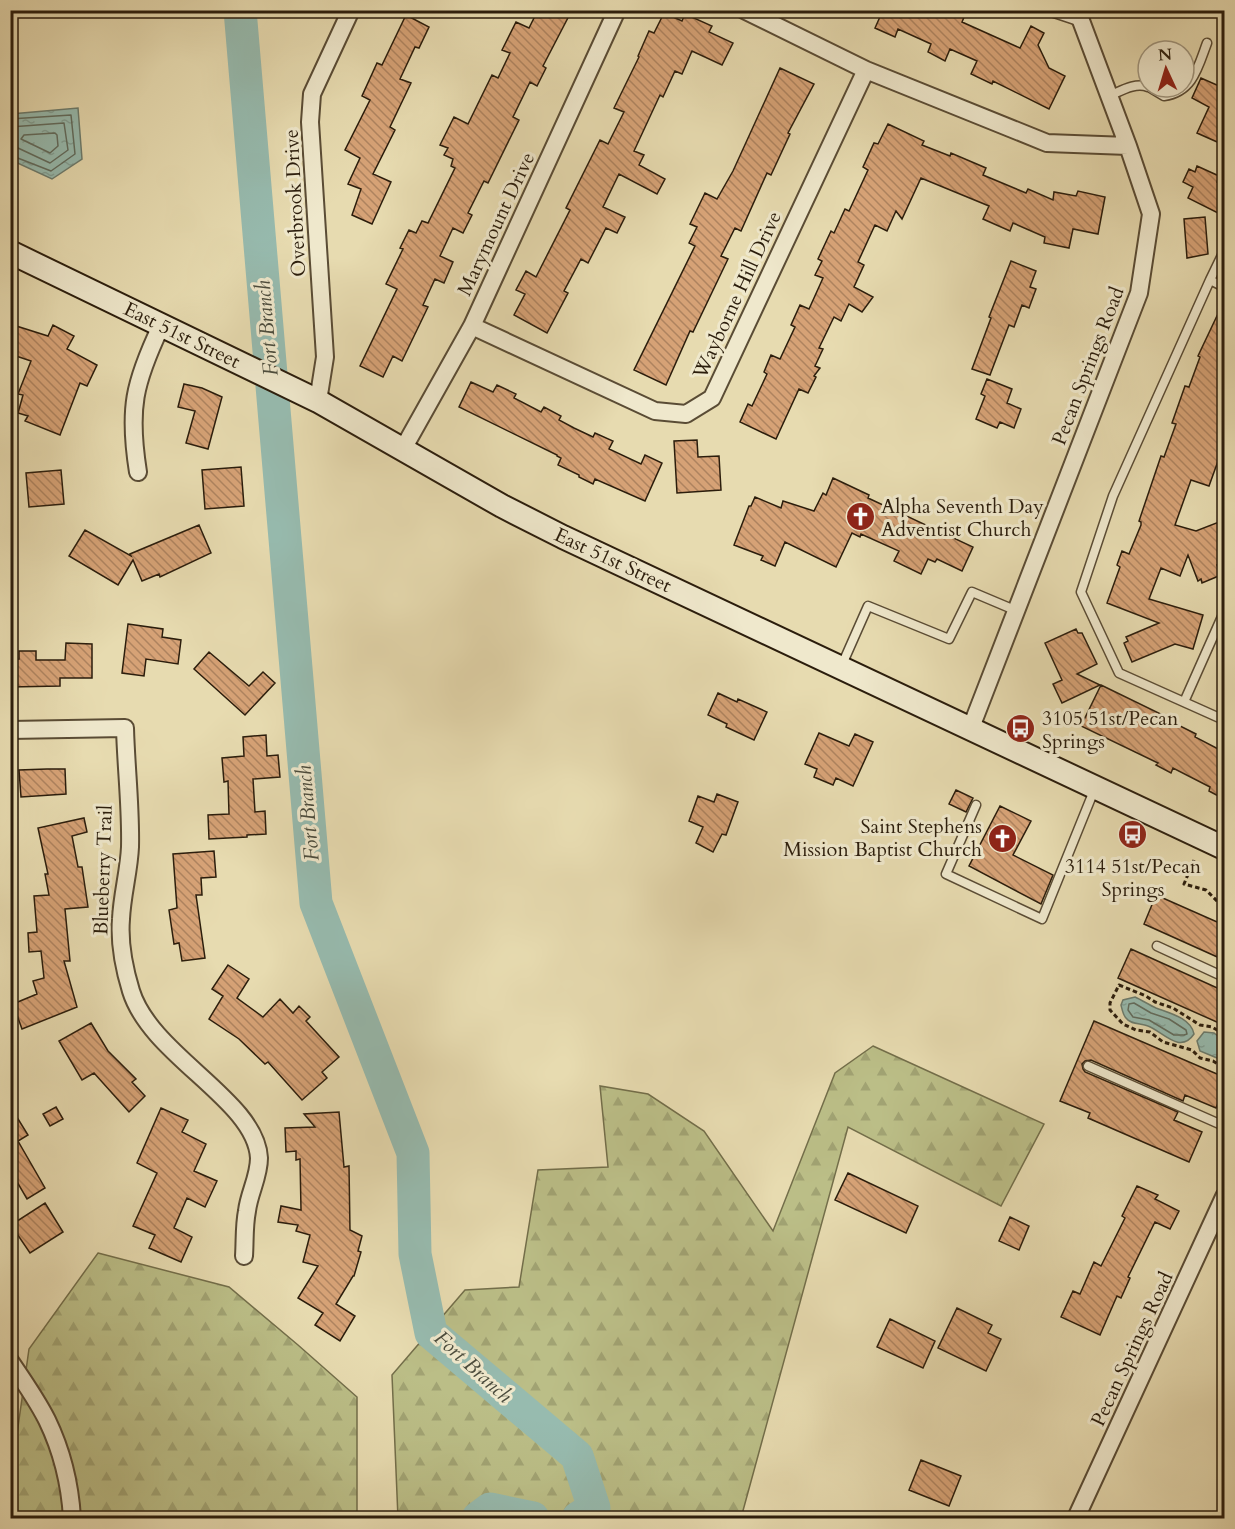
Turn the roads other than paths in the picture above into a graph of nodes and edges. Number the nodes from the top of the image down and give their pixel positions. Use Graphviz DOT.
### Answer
graph roads {
  1 [pos="351,10"];
  2 [pos="617,10"];
  3 [pos="744,10"];
  4 [pos="1045,10"];
  5 [pos="1079,16"];
  6 [pos="1207,43"];
  7 [pos="866,70"];
  8 [pos="1196,70"];
  9 [pos="1136,86"];
  10 [pos="1109,96"];
  11 [pos="1128,146"];
  12 [pos="1224,251"];
  13 [pos="10,252"];
  14 [pos="1210,280"];
  15 [pos="1224,287"];
  16 [pos="161,326"];
  17 [pos="472,326"];
  18 [pos="318,401"];
  19 [pos="403,448"];
  20 [pos="138,472"];
  21 [pos="1017,611"];
  22 [pos="1224,612"];
  23 [pos="841,667"];
  24 [pos="1184,702"];
  25 [pos="1224,720"];
  26 [pos="10,730"];
  27 [pos="970,730"];
  28 [pos="1095,788"];
  29 [pos="976,805"];
  30 [pos="1224,848"];
  31 [pos="1157,946"];
  32 [pos="1224,977"];
  33 [pos="1088,1066"];
  34 [pos="1224,1126"];
  35 [pos="1224,1199"];
  36 [pos="244,1256"];
  37 [pos="10,1361"];
  38 [pos="72,1518"];
  39 [pos="1076,1518"];
  1 -- 18 [label="street, Overbrook Drive"];
  2 -- 17 [label="street, Marymount Drive"];
  3 -- 7 [label="street"];
  4 -- 5 [label="lane"];
  5 -- 10 [label="street, Pecan Springs Road"];
  6 -- 8 [label="lane"];
  7 -- 11 [label="street"];
  7 -- 17 [label="street, Wayborne Hill Drive"];
  9 -- 10 [label="lane"];
  10 -- 11 [label="street, Pecan Springs Road"];
  11 -- 21 [label="street, Pecan Springs Road"];
  12 -- 14 [label="lane"];
  13 -- 16 [label="main road, East 51st Street"];
  14 -- 15 [label="lane"];
  14 -- 24 [label="lane"];
  16 -- 18 [label="main road, East 51st Street"];
  16 -- 20 [label="street"];
  17 -- 19 [label="street, Marymount Drive"];
  18 -- 19 [label="main road, East 51st Street"];
  19 -- 23 [label="main road, East 51st Street"];
  21 -- 23 [label="lane"];
  21 -- 27 [label="street, Pecan Springs Road"];
  22 -- 24 [label="lane"];
  23 -- 27 [label="main road, East 51st Street"];
  24 -- 25 [label="lane"];
  26 -- 36 [label="street, Blueberry Trail"];
  27 -- 28 [label="main road, East 51st Street"];
  28 -- 29 [label="lane"];
  28 -- 30 [label="main road, East 51st Street"];
  31 -- 32 [label="lane"];
  33 -- 34 [label="lane"];
  35 -- 39 [label="street, Pecan Springs Road"];
  37 -- 38 [label="street"];
}
